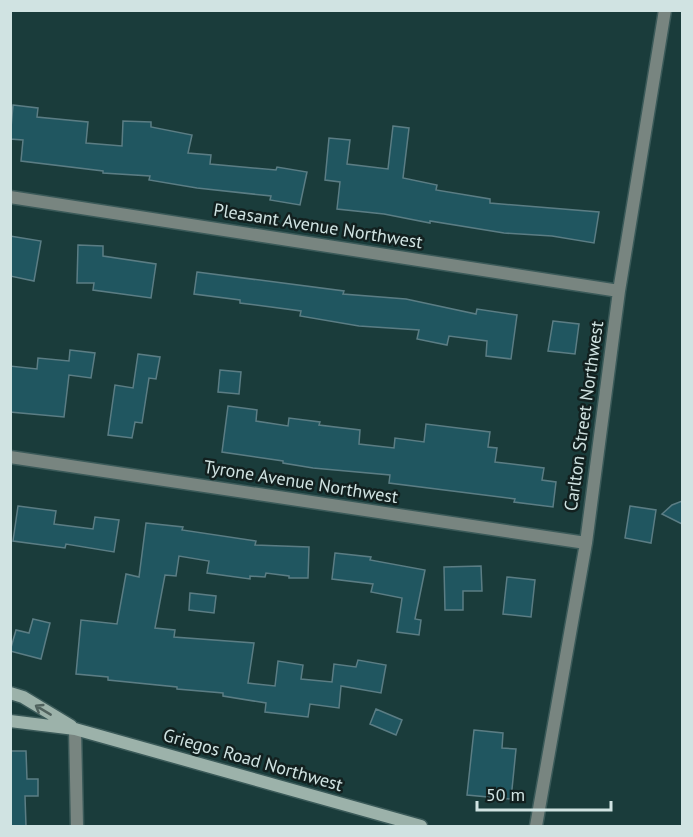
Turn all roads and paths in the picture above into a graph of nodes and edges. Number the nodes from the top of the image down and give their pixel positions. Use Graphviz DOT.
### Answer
graph roads {
  1 [pos="665,10"];
  2 [pos="10,197"];
  3 [pos="619,291"];
  4 [pos="10,457"];
  5 [pos="586,543"];
  6 [pos="10,693"];
  7 [pos="10,721"];
  8 [pos="75,729"];
  9 [pos="77,826"];
  10 [pos="421,826"];
  11 [pos="536,826"];
  1 -- 3 [label="street, Carlton Street Northwest"];
  2 -- 3 [label="street, Pleasant Avenue Northwest"];
  3 -- 5 [label="street, Carlton Street Northwest"];
  4 -- 5 [label="street, Tyrone Avenue Northwest"];
  5 -- 11 [label="street, Carlton Street Northwest"];
  8 -- 6 [label="main road, Griegos Road Northwest, one-way"];
  7 -- 8 [label="main road, Griegos Road Northwest"];
  8 -- 9 [label="street"];
  8 -- 10 [label="main road, Griegos Road Northwest"];
}
